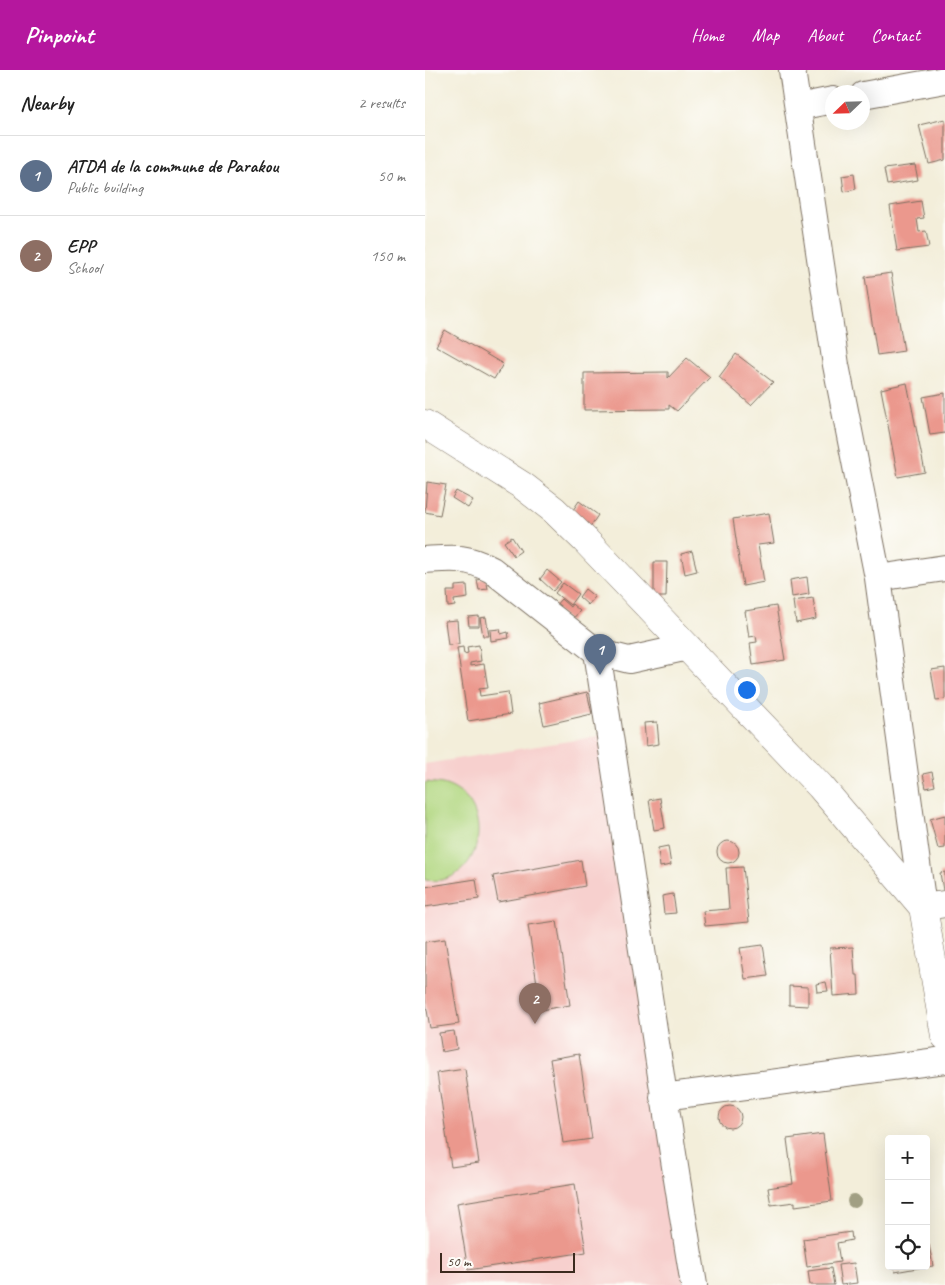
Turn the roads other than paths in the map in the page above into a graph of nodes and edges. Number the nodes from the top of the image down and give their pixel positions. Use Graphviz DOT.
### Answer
graph roads {
  1 [pos="792,70"];
  2 [pos="945,80"];
  3 [pos="870,94"];
  4 [pos="825,101"];
  5 [pos="798,106"];
  6 [pos="425,424"];
  7 [pos="425,560"];
  8 [pos="945,568"];
  9 [pos="878,578"];
  10 [pos="689,647"];
  11 [pos="597,652"];
  12 [pos="934,906"];
  13 [pos="945,1036"];
  14 [pos="945,1060"];
  15 [pos="663,1097"];
  16 [pos="693,1285"];
  1 -- 5 [label="street"];
  2 -- 3 [label="street"];
  4 -- 5 [label="street"];
  5 -- 9 [label="street"];
  6 -- 10 [label="main road"];
  7 -- 11 [label="street"];
  8 -- 9 [label="street"];
  9 -- 12 [label="street"];
  10 -- 11 [label="street"];
  10 -- 12 [label="main road"];
  11 -- 15 [label="street"];
  12 -- 13 [label="main road"];
  14 -- 15 [label="street"];
  15 -- 16 [label="street"];
}
